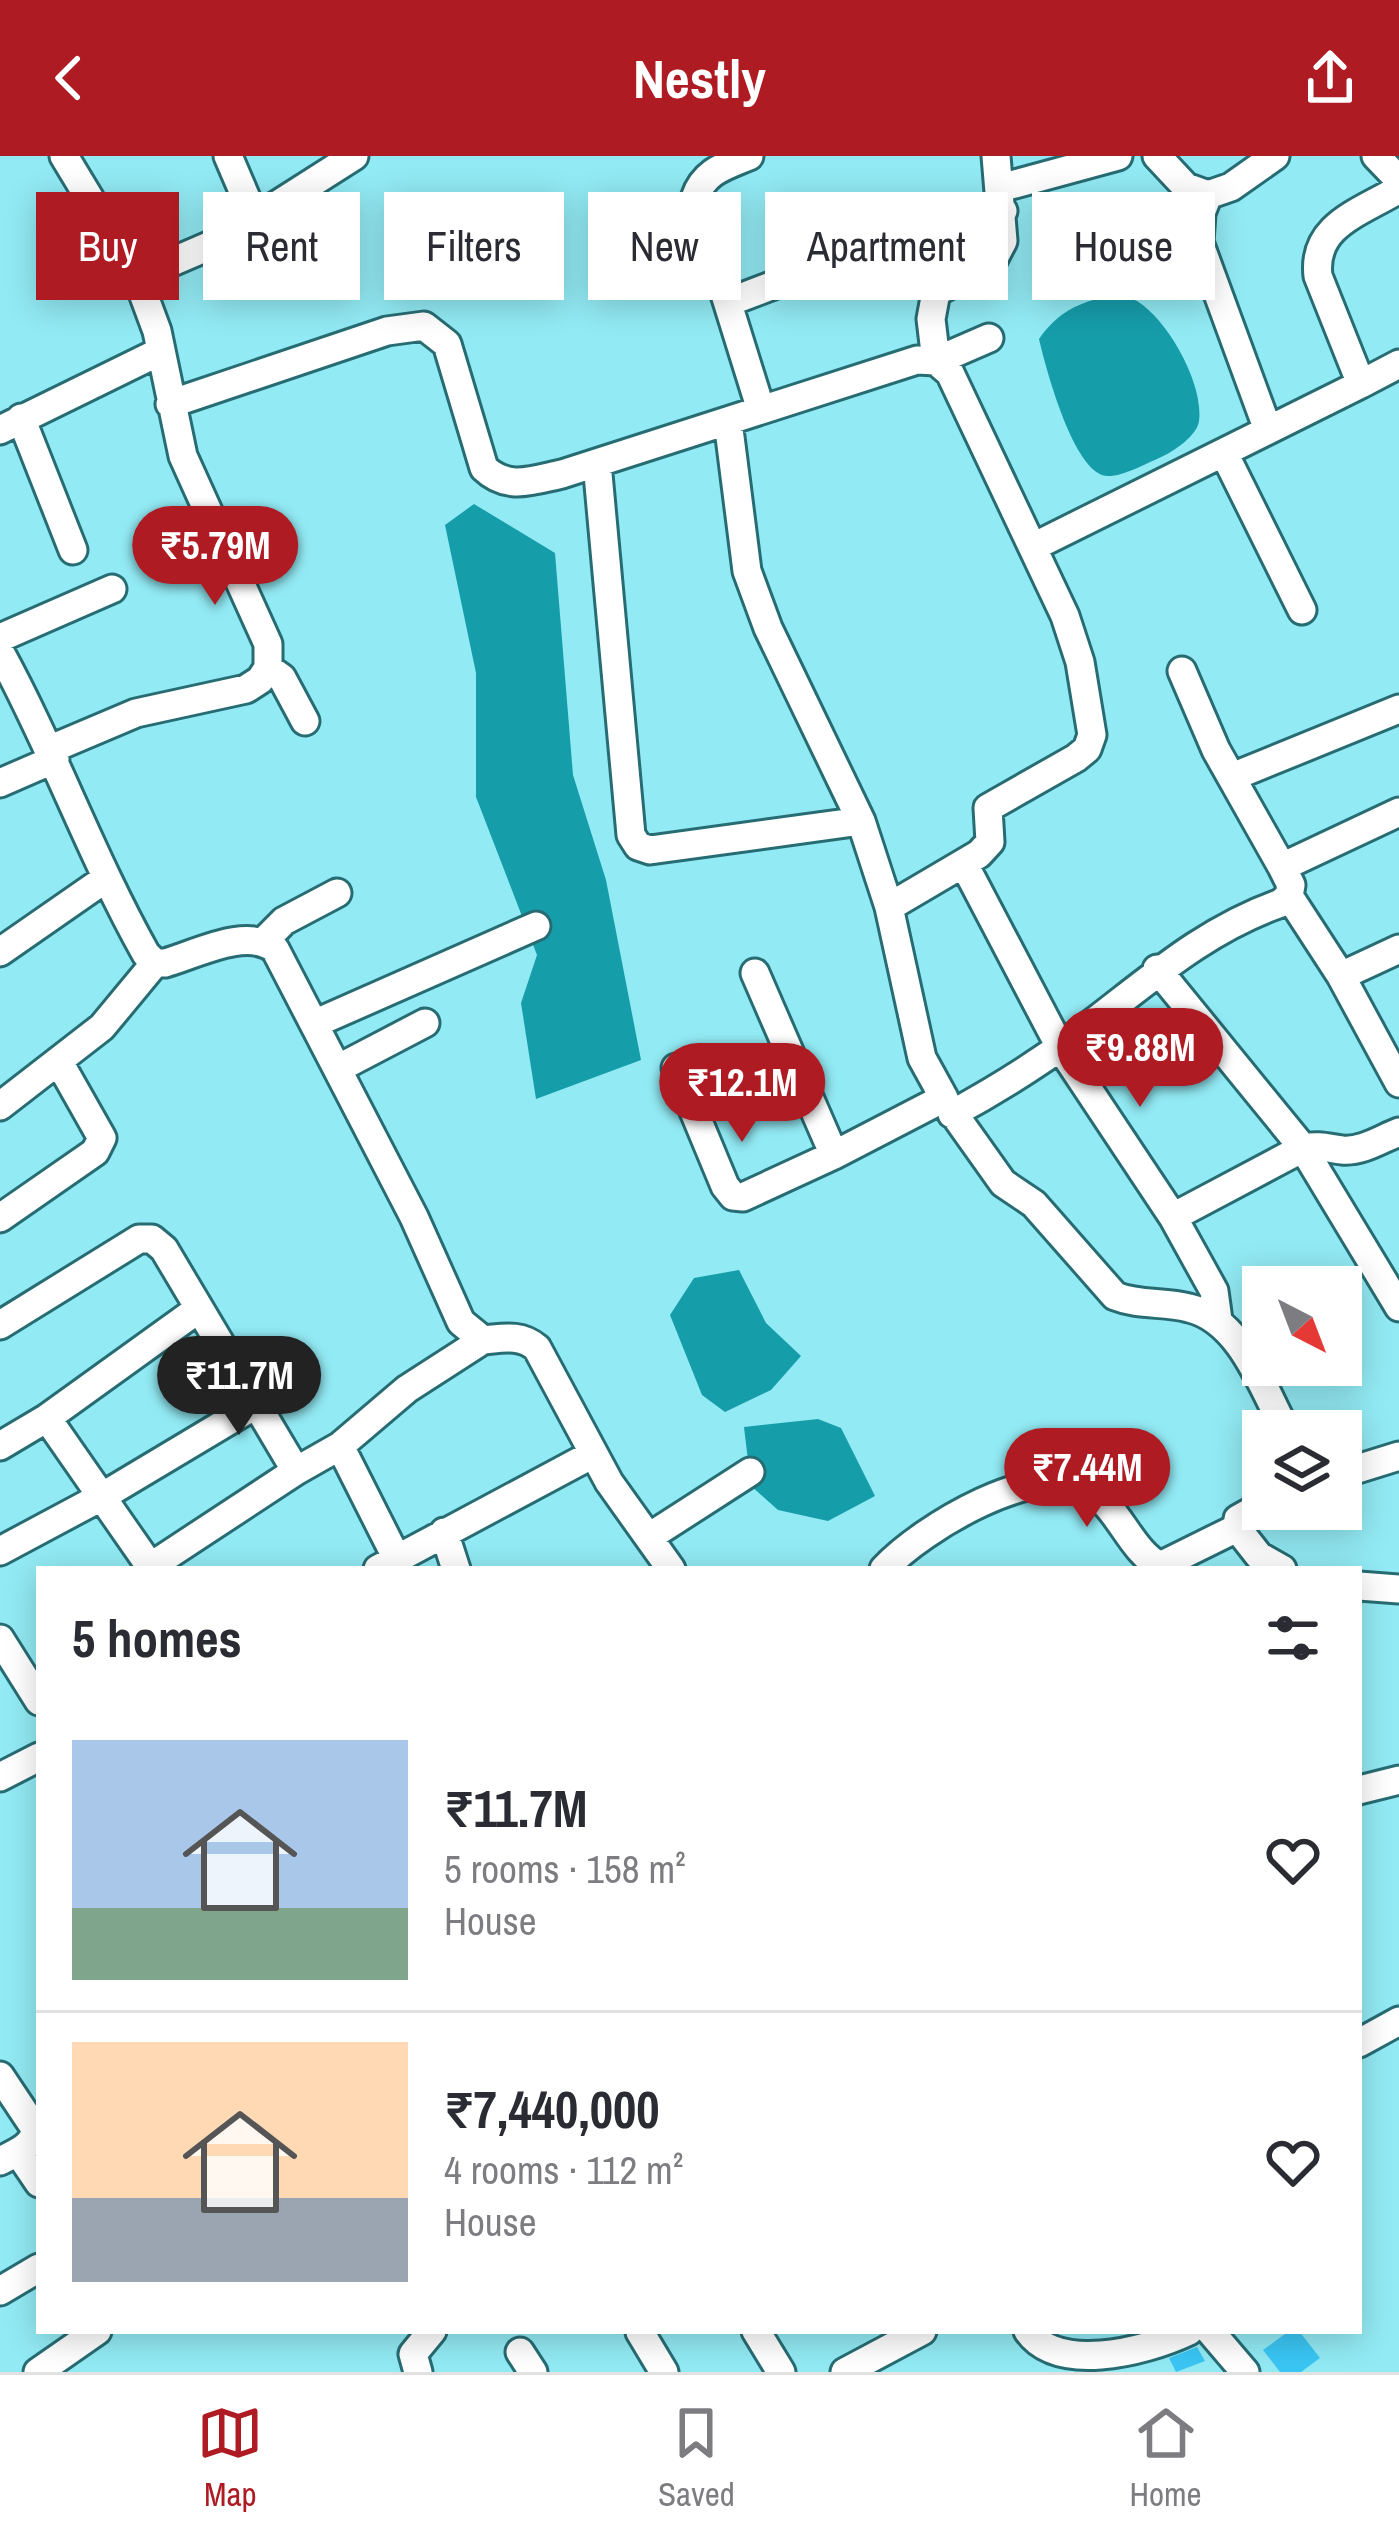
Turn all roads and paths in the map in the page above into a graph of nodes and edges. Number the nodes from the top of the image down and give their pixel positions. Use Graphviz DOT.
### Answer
graph roads {
  1 [pos="64,156"];
  2 [pos="228,156"];
  3 [pos="354,156"];
  4 [pos="749,156"];
  5 [pos="996,156"];
  6 [pos="1118,156"];
  7 [pos="1157,156"];
  8 [pos="1275,156"];
  9 [pos="1376,156"];
  10 [pos="1399,180"];
  11 [pos="1399,189"];
  12 [pos="86,192"];
  13 [pos="244,192"];
  14 [pos="297,192"];
  15 [pos="1000,192"];
  16 [pos="1200,192"];
  17 [pos="1215,193"];
  18 [pos="1008,197"];
  19 [pos="1215,286"];
  20 [pos="765,288"];
  21 [pos="147,300"];
  22 [pos="935,300"];
  23 [pos="729,302"];
  24 [pos="988,338"];
  25 [pos="160,351"];
  26 [pos="936,361"];
  27 [pos="1399,364"];
  28 [pos="1361,384"];
  29 [pos="170,404"];
  30 [pos="761,410"];
  31 [pos="728,421"];
  32 [pos="11,424"];
  33 [pos="1268,430"];
  34 [pos="1224,453"];
  35 [pos="597,463"];
  36 [pos="1033,547"];
  37 [pos="73,550"];
  38 [pos="112,589"];
  39 [pos="1302,610"];
  40 [pos="0,638"];
  41 [pos="0,652"];
  42 [pos="268,668"];
  43 [pos="1182,671"];
  44 [pos="1399,709"];
  45 [pos="305,721"];
  46 [pos="53,754"];
  47 [pos="1232,777"];
  48 [pos="0,783"];
  49 [pos="1399,812"];
  50 [pos="860,821"];
  51 [pos="964,863"];
  52 [pos="1282,867"];
  53 [pos="105,879"];
  54 [pos="337,892"];
  55 [pos="1289,896"];
  56 [pos="889,908"];
  57 [pos="536,926"];
  58 [pos="264,941"];
  59 [pos="1399,949"];
  60 [pos="0,952"];
  61 [pos="155,963"];
  62 [pos="1157,969"];
  63 [pos="755,973"];
  64 [pos="1341,976"];
  65 [pos="316,1023"];
  66 [pos="425,1023"];
  67 [pos="1060,1047"];
  68 [pos="59,1062"];
  69 [pos="339,1068"];
  70 [pos="676,1068"];
  71 [pos="1399,1083"];
  72 [pos="5,1092"];
  73 [pos="948,1106"];
  74 [pos="1399,1132"];
  75 [pos="1303,1148"];
  76 [pos="834,1155"];
  77 [pos="1173,1217"];
  78 [pos="0,1218"];
  79 [pos="1399,1307"];
  80 [pos="197,1310"];
  81 [pos="5,1311"];
  82 [pos="1218,1320"];
  83 [pos="483,1340"];
  84 [pos="255,1405"];
  85 [pos="1274,1410"];
  86 [pos="47,1418"];
  87 [pos="0,1446"];
  88 [pos="340,1446"];
  89 [pos="593,1454"];
  90 [pos="1399,1456"];
  91 [pos="1362,1467"];
  92 [pos="296,1471"];
  93 [pos="750,1472"];
  94 [pos="103,1496"];
  95 [pos="1242,1517"];
  96 [pos="1237,1528"];
  97 [pos="444,1532"];
  98 [pos="649,1537"];
  99 [pos="0,1551"];
  100 [pos="388,1564"];
  101 [pos="150,1566"];
  102 [pos="154,1566"];
  103 [pos="455,1566"];
  104 [pos="669,1566"];
  105 [pos="888,1566"];
  106 [pos="1160,1566"];
  107 [pos="1160,1566"];
  108 [pos="1277,1566"];
  109 [pos="1362,1586"];
  110 [pos="1399,1588"];
  111 [pos="0,1639"];
  112 [pos="36,1696"];
  113 [pos="36,1759"];
  114 [pos="0,1777"];
  115 [pos="1399,1780"];
  116 [pos="1362,1789"];
  117 [pos="1399,2021"];
  118 [pos="1362,2041"];
  119 [pos="0,2076"];
  120 [pos="9,2157"];
  121 [pos="36,2180"];
  122 [pos="36,2269"];
  123 [pos="0,2291"];
  124 [pos="94,2334"];
  125 [pos="430,2334"];
  126 [pos="641,2334"];
  127 [pos="758,2334"];
  128 [pos="917,2334"];
  129 [pos="1029,2334"];
  130 [pos="1183,2334"];
  131 [pos="1213,2334"];
  132 [pos="416,2363"];
  133 [pos="862,2368"];
  134 [pos="38,2372"];
  135 [pos="390,2372"];
  136 [pos="664,2372"];
  137 [pos="782,2372"];
  138 [pos="1245,2372"];
  1 -- 12 [label="street"];
  2 -- 13 [label="street"];
  3 -- 14 [label="street"];
  4 -- 23 [label="street"];
  5 -- 15 [label="street"];
  6 -- 18 [label="street"];
  7 -- 16 [label="street"];
  8 -- 17 [label="street"];
  9 -- 10 [label="street"];
  11 -- 28 [label="street"];
  19 -- 33 [label="street"];
  20 -- 23 [label="street"];
  21 -- 25 [label="street"];
  22 -- 26 [label="street"];
  23 -- 30 [label="street"];
  24 -- 26 [label="street"];
  25 -- 29 [label="street"];
  25 -- 32 [label="street"];
  26 -- 30 [label="street"];
  26 -- 36 [label="street"];
  27 -- 28 [label="street"];
  28 -- 33 [label="street"];
  29 -- 35 [label="street"];
  29 -- 42 [label="street"];
  30 -- 31 [label="street"];
  31 -- 35 [label="street"];
  31 -- 50 [label="street"];
  32 -- 37 [label="street"];
  33 -- 34 [label="street"];
  34 -- 36 [label="street"];
  34 -- 39 [label="street"];
  35 -- 50 [label="street"];
  36 -- 51 [label="street"];
  38 -- 40 [label="street"];
  41 -- 46 [label="street"];
  42 -- 45 [label="street"];
  42 -- 46 [label="street"];
  43 -- 47 [label="street"];
  44 -- 47 [label="street"];
  46 -- 48 [label="street"];
  46 -- 53 [label="street"];
  47 -- 52 [label="street"];
  49 -- 52 [label="street"];
  50 -- 56 [label="street"];
  51 -- 56 [label="street"];
  51 -- 67 [label="street"];
  52 -- 55 [label="street"];
  53 -- 60 [label="street"];
  53 -- 61 [label="street"];
  54 -- 58 [label="street"];
  55 -- 62 [label="street"];
  55 -- 64 [label="street"];
  56 -- 73 [label="street"];
  57 -- 65 [label="street"];
  58 -- 61 [label="street"];
  58 -- 65 [label="street"];
  59 -- 64 [label="street"];
  61 -- 68 [label="street"];
  62 -- 67 [label="street"];
  62 -- 75 [label="street"];
  63 -- 76 [label="street"];
  64 -- 71 [label="street"];
  65 -- 69 [label="street"];
  66 -- 69 [label="street"];
  67 -- 73 [label="street"];
  67 -- 77 [label="street"];
  68 -- 72 [label="street"];
  68 -- 78 [label="street"];
  69 -- 83 [label="street"];
  70 -- 76 [label="street"];
  73 -- 76 [label="street"];
  73 -- 82 [label="street"];
  74 -- 75 [label="street"];
  75 -- 77 [label="street"];
  75 -- 79 [label="street"];
  77 -- 82 [label="street"];
  80 -- 81 [label="street"];
  80 -- 84 [label="street"];
  80 -- 86 [label="street"];
  82 -- 85 [label="street"];
  83 -- 88 [label="street"];
  83 -- 89 [label="street"];
  84 -- 92 [label="street"];
  84 -- 94 [label="street"];
  86 -- 87 [label="street"];
  86 -- 94 [label="street"];
  88 -- 92 [label="street"];
  88 -- 100 [label="street"];
  89 -- 97 [label="street"];
  89 -- 98 [label="street"];
  90 -- 91 [label="street"];
  92 -- 102 [label="street"];
  93 -- 98 [label="street"];
  94 -- 99 [label="street"];
  94 -- 101 [label="street"];
  95 -- 96 [label="street"];
  96 -- 107 [label="street"];
  96 -- 108 [label="street"];
  97 -- 100 [label="street"];
  97 -- 103 [label="street"];
  98 -- 104 [label="street"];
  105 -- 106 [label="street"];
  109 -- 110 [label="street"];
  111 -- 112 [label="street"];
  113 -- 114 [label="street"];
  115 -- 116 [label="street"];
  117 -- 118 [label="street"];
  119 -- 120 [label="street"];
  120 -- 121 [label="street"];
  122 -- 123 [label="street"];
  124 -- 134 [label="street"];
  125 -- 132 [label="street"];
  126 -- 136 [label="street"];
  127 -- 137 [label="street"];
  128 -- 133 [label="street"];
  129 -- 130 [label="street"];
  131 -- 138 [label="street"];
  132 -- 135 [label="street"];
}
